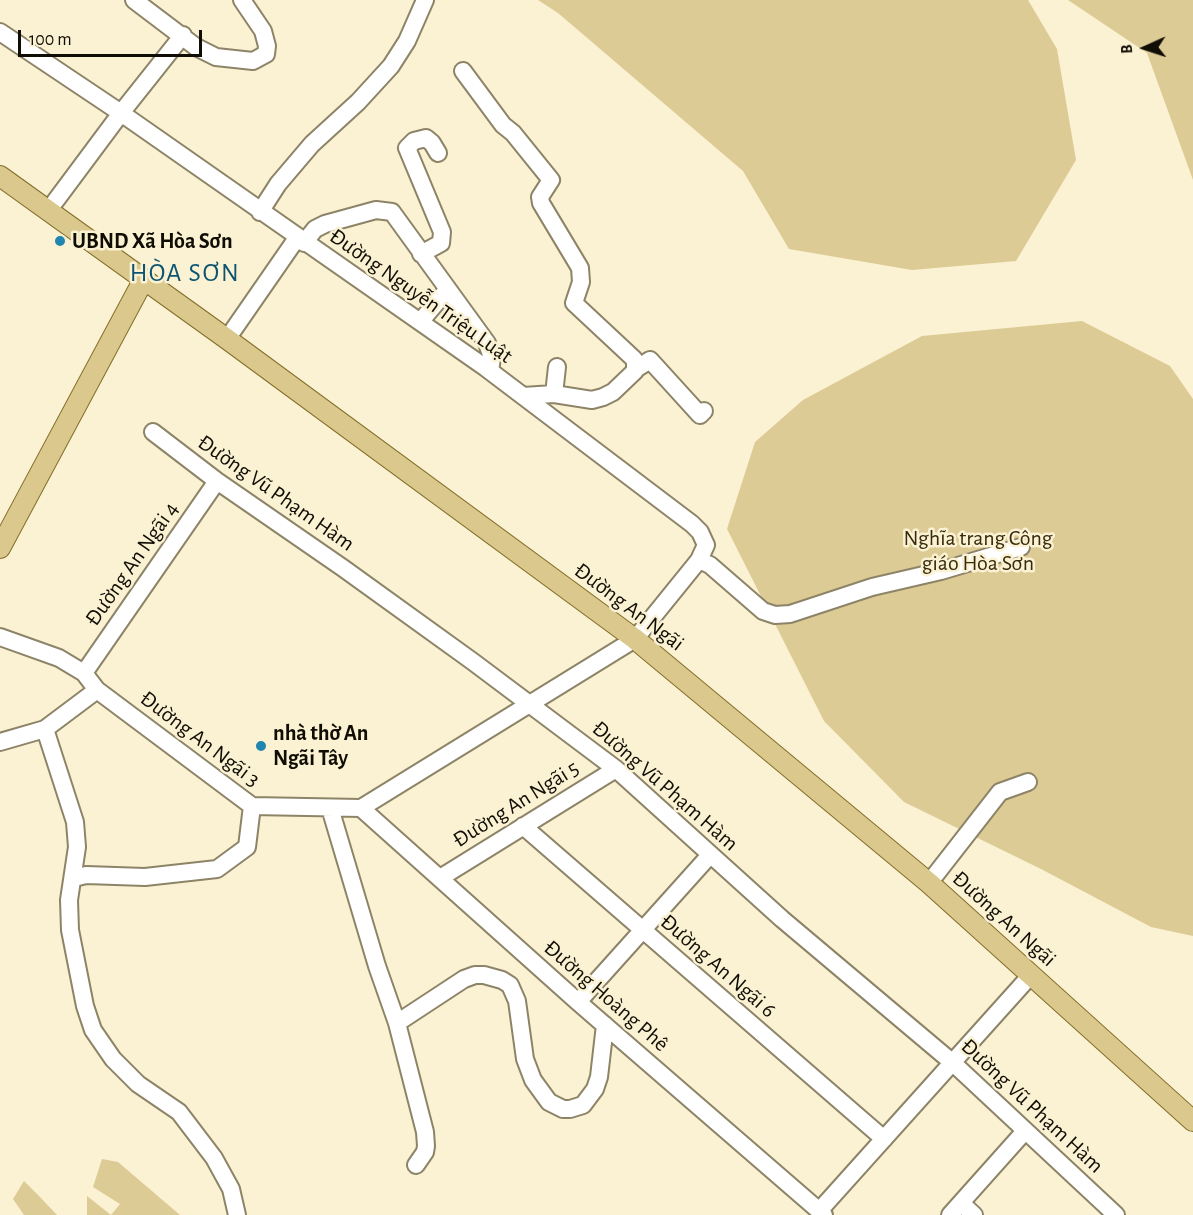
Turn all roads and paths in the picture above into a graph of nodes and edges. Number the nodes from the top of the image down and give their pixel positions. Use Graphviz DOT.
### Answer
graph roads {
  1 [pos="135,0"];
  2 [pos="242,0"];
  3 [pos="424,0"];
  4 [pos="0,32"];
  5 [pos="183,35"];
  6 [pos="463,71"];
  7 [pos="121,113"];
  8 [pos="438,153"];
  9 [pos="0,176"];
  10 [pos="48,211"];
  11 [pos="260,212"];
  12 [pos="300,240"];
  13 [pos="421,254"];
  14 [pos="144,279"];
  15 [pos="447,290"];
  16 [pos="420,322"];
  17 [pos="227,339"];
  18 [pos="635,363"];
  19 [pos="557,367"];
  20 [pos="490,371"];
  21 [pos="554,394"];
  22 [pos="524,396"];
  23 [pos="705,411"];
  24 [pos="153,432"];
  25 [pos="217,481"];
  26 [pos="1021,547"];
  27 [pos="0,548"];
  28 [pos="699,560"];
  29 [pos="0,637"];
  30 [pos="635,639"];
  31 [pos="84,673"];
  32 [pos="97,690"];
  33 [pos="530,704"];
  34 [pos="45,729"];
  35 [pos="0,741"];
  36 [pos="616,769"];
  37 [pos="1028,782"];
  38 [pos="252,806"];
  39 [pos="330,808"];
  40 [pos="361,808"];
  41 [pos="524,826"];
  42 [pos="710,855"];
  43 [pos="74,878"];
  44 [pos="440,878"];
  45 [pos="929,883"];
  46 [pos="643,930"];
  47 [pos="1031,975"];
  48 [pos="578,1002"];
  49 [pos="397,1023"];
  50 [pos="605,1025"];
  51 [pos="953,1063"];
  52 [pos="1193,1121"];
  53 [pos="1025,1131"];
  54 [pos="884,1139"];
  55 [pos="416,1165"];
  56 [pos="956,1209"];
  57 [pos="821,1213"];
  58 [pos="237,1215"];
  59 [pos="974,1215"];
  60 [pos="1116,1215"];
  1 -- 5 [label="street"];
  2 -- 5 [label="street"];
  3 -- 11 [label="street"];
  4 -- 7 [label="street, Đường Nguyễn Triệu Luật"];
  5 -- 7 [label="street"];
  6 -- 18 [label="street"];
  7 -- 10 [label="street"];
  7 -- 11 [label="street, Đường Nguyễn Triệu Luật"];
  8 -- 13 [label="street"];
  9 -- 10 [label="main road, Đường An Ngãi"];
  10 -- 14 [label="main road, Đường An Ngãi"];
  11 -- 12 [label="street, Đường Nguyễn Triệu Luật"];
  12 -- 13 [label="street"];
  12 -- 16 [label="street, Đường Nguyễn Triệu Luật"];
  12 -- 17 [label="street"];
  13 -- 15 [label="street"];
  14 -- 17 [label="main road, Đường An Ngãi"];
  14 -- 27 [label="main road"];
  15 -- 16 [label="street"];
  15 -- 20 [label="street"];
  16 -- 20 [label="street, Đường Nguyễn Triệu Luật"];
  17 -- 30 [label="main road, Đường An Ngãi"];
  18 -- 21 [label="street"];
  18 -- 23 [label="street"];
  19 -- 21 [label="street"];
  20 -- 22 [label="street, Đường Nguyễn Triệu Luật"];
  21 -- 22 [label="street"];
  22 -- 28 [label="street, Đường Nguyễn Triệu Luật"];
  24 -- 25 [label="street, Đường Vũ Phạm Hàm"];
  25 -- 31 [label="street, Đường An Ngãi 4"];
  25 -- 33 [label="street, Đường Vũ Phạm Hàm"];
  26 -- 28 [label="street"];
  28 -- 30 [label="street"];
  29 -- 31 [label="street, Đường An Ngãi 3"];
  30 -- 33 [label="street"];
  30 -- 45 [label="main road, Đường An Ngãi"];
  31 -- 32 [label="street, Đường An Ngãi 3"];
  32 -- 34 [label="street"];
  32 -- 38 [label="street, Đường An Ngãi 3"];
  33 -- 36 [label="street, Đường Vũ Phạm Hàm"];
  33 -- 40 [label="street"];
  34 -- 35 [label="street"];
  34 -- 43 [label="street"];
  36 -- 41 [label="street, Đường An Ngãi 5"];
  36 -- 42 [label="street, Đường Vũ Phạm Hàm"];
  37 -- 45 [label="street"];
  38 -- 39 [label="street, Đường An Ngãi 3"];
  38 -- 43 [label="street"];
  39 -- 40 [label="street, Đường An Ngãi 3"];
  39 -- 49 [label="street"];
  40 -- 44 [label="street, Đường Hoàng Phê"];
  41 -- 44 [label="street, Đường An Ngãi 5"];
  41 -- 46 [label="street, Đường An Ngãi 6"];
  42 -- 46 [label="street"];
  42 -- 51 [label="street, Đường Vũ Phạm Hàm"];
  43 -- 58 [label="street"];
  44 -- 48 [label="street, Đường Hoàng Phê"];
  45 -- 47 [label="main road, Đường An Ngãi"];
  46 -- 48 [label="street"];
  46 -- 54 [label="street, Đường An Ngãi 6"];
  47 -- 51 [label="street"];
  47 -- 52 [label="main road, Đường An Ngãi"];
  48 -- 50 [label="street, Đường Hoàng Phê"];
  49 -- 50 [label="street"];
  49 -- 55 [label="street"];
  50 -- 57 [label="street, Đường Hoàng Phê"];
  51 -- 53 [label="street, Đường Vũ Phạm Hàm"];
  51 -- 54 [label="street"];
  53 -- 56 [label="street"];
  53 -- 60 [label="street, Đường Vũ Phạm Hàm"];
  54 -- 57 [label="street"];
  56 -- 59 [label="street"];
}
